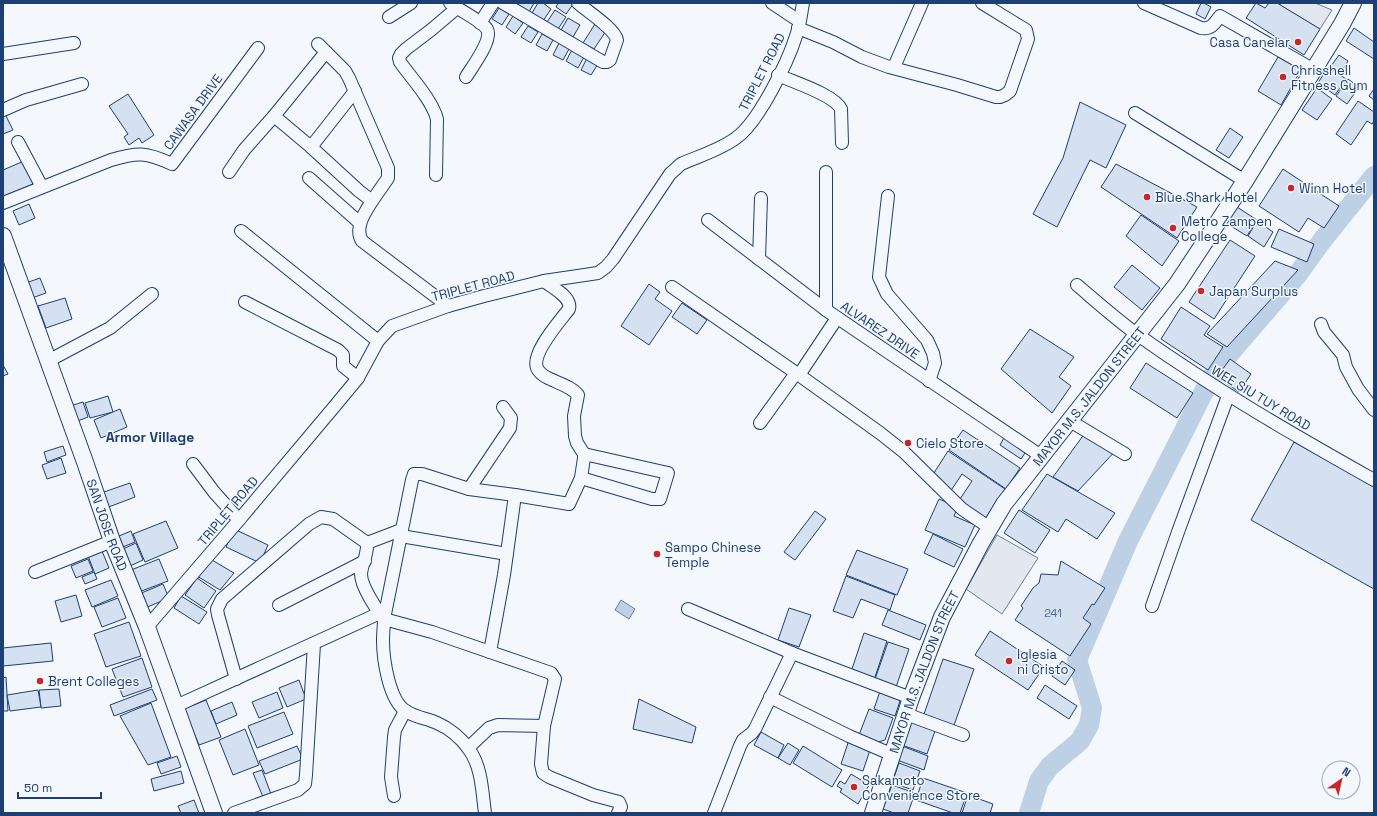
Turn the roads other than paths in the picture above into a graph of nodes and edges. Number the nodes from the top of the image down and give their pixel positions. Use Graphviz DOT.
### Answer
graph roads {
  1 [pos="411,3"];
  2 [pos="494,3"];
  3 [pos="503,3"];
  4 [pos="578,3"];
  5 [pos="772,3"];
  6 [pos="803,3"];
  7 [pos="922,3"];
  8 [pos="982,3"];
  9 [pos="1144,3"];
  10 [pos="1353,3"];
  11 [pos="453,5"];
  12 [pos="389,17"];
  13 [pos="480,23"];
  14 [pos="799,24"];
  15 [pos="74,43"];
  16 [pos="258,48"];
  17 [pos="3,54"];
  18 [pos="894,67"];
  19 [pos="1314,70"];
  20 [pos="778,76"];
  21 [pos="466,77"];
  22 [pos="82,84"];
  23 [pos="355,91"];
  24 [pos="3,110"];
  25 [pos="1135,113"];
  26 [pos="274,116"];
  27 [pos="18,142"];
  28 [pos="842,143"];
  29 [pos="311,147"];
  30 [pos="229,172"];
  31 [pos="826,172"];
  32 [pos="436,175"];
  33 [pos="309,178"];
  34 [pos="1245,181"];
  35 [pos="42,187"];
  36 [pos="888,196"];
  37 [pos="761,198"];
  38 [pos="372,201"];
  39 [pos="3,203"];
  40 [pos="708,220"];
  41 [pos="360,223"];
  42 [pos="240,231"];
  43 [pos="3,236"];
  44 [pos="759,259"];
  45 [pos="8,260"];
  46 [pos="544,281"];
  47 [pos="1077,285"];
  48 [pos="672,287"];
  49 [pos="152,294"];
  50 [pos="245,302"];
  51 [pos="448,306"];
  52 [pos="826,310"];
  53 [pos="837,318"];
  54 [pos="1321,324"];
  55 [pos="1137,335"];
  56 [pos="378,341"];
  57 [pos="48,361"];
  58 [pos="798,374"];
  59 [pos="358,378"];
  60 [pos="929,381"];
  61 [pos="1228,396"];
  62 [pos="503,407"];
  63 [pos="1374,410"];
  64 [pos="1070,421"];
  65 [pos="760,423"];
  66 [pos="584,454"];
  67 [pos="1125,454"];
  68 [pos="1041,456"];
  69 [pos="193,464"];
  70 [pos="581,478"];
  71 [pos="1374,480"];
  72 [pos="469,489"];
  73 [pos="515,495"];
  74 [pos="239,520"];
  75 [pos="990,528"];
  76 [pos="401,533"];
  77 [pos="112,541"];
  78 [pos="367,543"];
  79 [pos="507,554"];
  80 [pos="365,561"];
  81 [pos="35,572"];
  82 [pos="279,605"];
  83 [pos="1152,606"];
  84 [pos="688,609"];
  85 [pos="382,616"];
  86 [pos="147,627"];
  87 [pos="314,644"];
  88 [pos="490,652"];
  89 [pos="792,653"];
  90 [pos="236,679"];
  91 [pos="770,696"];
  92 [pos="911,698"];
  93 [pos="176,706"];
  94 [pos="405,711"];
  95 [pos="906,714"];
  96 [pos="544,726"];
  97 [pos="963,735"];
  98 [pos="468,748"];
  99 [pos="893,754"];
  100 [pos="394,796"];
  101 [pos="214,813"];
  102 [pos="234,813"];
  103 [pos="485,813"];
  104 [pos="618,813"];
  105 [pos="714,813"];
  106 [pos="873,813"];
  1 -- 12 [label="street"];
  2 -- 13 [label="street"];
  3 -- 4 [label="street"];
  5 -- 14 [label="street"];
  6 -- 14 [label="street, TRIPLET ROAD"];
  7 -- 18 [label="street"];
  8 -- 18 [label="street"];
  9 -- 19 [label="street"];
  10 -- 19 [label="main road, MAYOR M.S. JALDON STREET"];
  11 -- 13 [label="street"];
  11 -- 32 [label="street"];
  13 -- 21 [label="street"];
  14 -- 18 [label="street"];
  14 -- 20 [label="street, TRIPLET ROAD"];
  15 -- 17 [label="street"];
  16 -- 35 [label="street, CAWASA DRIVE"];
  19 -- 34 [label="main road, MAYOR M.S. JALDON STREET"];
  20 -- 28 [label="street"];
  20 -- 46 [label="street, TRIPLET ROAD"];
  22 -- 24 [label="street"];
  23 -- 26 [label="street"];
  23 -- 29 [label="street"];
  23 -- 38 [label="street"];
  25 -- 34 [label="street"];
  26 -- 29 [label="street"];
  26 -- 30 [label="street"];
  27 -- 35 [label="street"];
  29 -- 38 [label="street"];
  31 -- 52 [label="street"];
  33 -- 41 [label="street"];
  34 -- 55 [label="main road, MAYOR M.S. JALDON STREET"];
  35 -- 39 [label="street, CAWASA DRIVE"];
  36 -- 60 [label="street"];
  37 -- 44 [label="street"];
  38 -- 41 [label="street"];
  40 -- 44 [label="street, ALVAREZ DRIVE"];
  41 -- 51 [label="street"];
  42 -- 56 [label="street"];
  43 -- 45 [label="main road, SAN JOSE ROAD"];
  44 -- 52 [label="street, ALVAREZ DRIVE"];
  45 -- 57 [label="main road, SAN JOSE ROAD"];
  46 -- 51 [label="street, TRIPLET ROAD"];
  46 -- 66 [label="street"];
  47 -- 55 [label="street, WEE SIU TUY ROAD"];
  48 -- 58 [label="street"];
  49 -- 57 [label="street"];
  50 -- 59 [label="street"];
  51 -- 56 [label="street, TRIPLET ROAD"];
  52 -- 53 [label="street, ALVAREZ DRIVE"];
  53 -- 58 [label="street"];
  53 -- 60 [label="street, ALVAREZ DRIVE"];
  54 -- 63 [label="street"];
  55 -- 61 [label="street, WEE SIU TUY ROAD"];
  55 -- 64 [label="main road, MAYOR M.S. JALDON STREET"];
  56 -- 59 [label="street, TRIPLET ROAD"];
  57 -- 77 [label="main road, SAN JOSE ROAD"];
  58 -- 65 [label="street"];
  58 -- 75 [label="street"];
  59 -- 74 [label="street, TRIPLET ROAD"];
  60 -- 68 [label="street, ALVAREZ DRIVE"];
  61 -- 71 [label="street, WEE SIU TUY ROAD"];
  61 -- 83 [label="street"];
  62 -- 72 [label="street"];
  64 -- 67 [label="street"];
  64 -- 68 [label="main road, MAYOR M.S. JALDON STREET"];
  66 -- 70 [label="street"];
  66 -- 70 [label="street"];
  68 -- 75 [label="main road, MAYOR M.S. JALDON STREET"];
  69 -- 74 [label="street"];
  70 -- 73 [label="street"];
  72 -- 73 [label="street"];
  72 -- 76 [label="street"];
  73 -- 79 [label="street"];
  74 -- 86 [label="street, TRIPLET ROAD"];
  75 -- 92 [label="main road, MAYOR M.S. JALDON STREET"];
  76 -- 78 [label="street"];
  76 -- 79 [label="street"];
  76 -- 85 [label="street"];
  77 -- 81 [label="street"];
  77 -- 86 [label="main road, SAN JOSE ROAD"];
  78 -- 80 [label="street"];
  78 -- 90 [label="street"];
  79 -- 88 [label="street"];
  80 -- 82 [label="street"];
  80 -- 85 [label="street"];
  84 -- 89 [label="street"];
  85 -- 87 [label="street"];
  85 -- 88 [label="street"];
  85 -- 94 [label="street"];
  86 -- 93 [label="main road, SAN JOSE ROAD"];
  87 -- 90 [label="street"];
  87 -- 102 [label="street"];
  88 -- 96 [label="street"];
  89 -- 91 [label="street"];
  89 -- 92 [label="street"];
  90 -- 93 [label="street"];
  91 -- 99 [label="street"];
  91 -- 105 [label="street"];
  92 -- 95 [label="main road, MAYOR M.S. JALDON STREET"];
  93 -- 101 [label="main road, SAN JOSE ROAD"];
  94 -- 98 [label="street"];
  94 -- 100 [label="street"];
  95 -- 97 [label="street"];
  95 -- 99 [label="main road, MAYOR M.S. JALDON STREET"];
  96 -- 98 [label="street"];
  96 -- 104 [label="street"];
  98 -- 103 [label="street"];
  99 -- 106 [label="main road, MAYOR M.S. JALDON STREET"];
}
